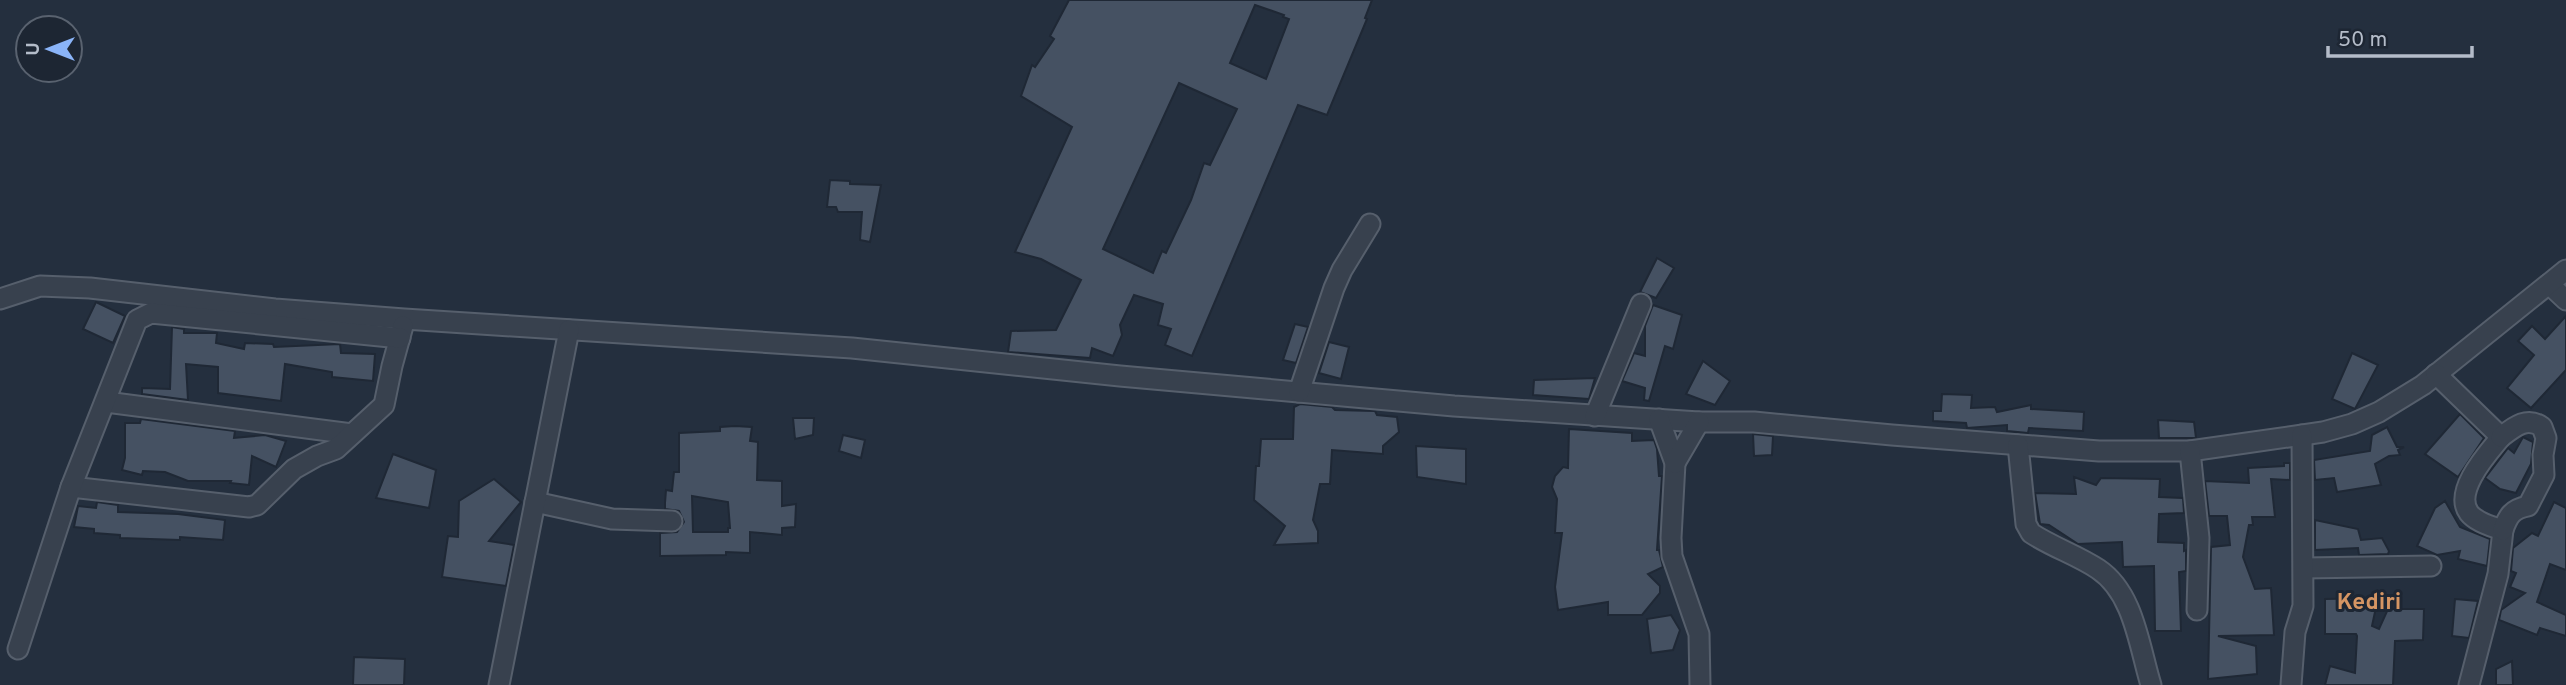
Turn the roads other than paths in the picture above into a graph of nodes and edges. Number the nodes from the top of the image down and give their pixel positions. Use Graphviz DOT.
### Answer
graph roads {
  1 [pos="1370,223"];
  2 [pos="2566,270"];
  3 [pos="2549,284"];
  4 [pos="0,299"];
  5 [pos="2566,300"];
  6 [pos="1641,304"];
  7 [pos="144,305"];
  8 [pos="402,329"];
  9 [pos="569,330"];
  10 [pos="2436,374"];
  11 [pos="1299,392"];
  12 [pos="106,402"];
  13 [pos="1595,416"];
  14 [pos="1659,419"];
  15 [pos="1699,422"];
  16 [pos="352,434"];
  17 [pos="2302,435"];
  18 [pos="2501,437"];
  19 [pos="2018,445"];
  20 [pos="2190,452"];
  21 [pos="1675,463"];
  22 [pos="71,487"];
  23 [pos="535,502"];
  24 [pos="672,522"];
  25 [pos="2503,530"];
  26 [pos="2431,566"];
  27 [pos="2304,568"];
  28 [pos="2197,610"];
  29 [pos="18,649"];
  30 [pos="499,685"];
  31 [pos="1700,685"];
  32 [pos="2151,685"];
  33 [pos="2291,685"];
  34 [pos="2469,685"];
  1 -- 11 [label="street"];
  2 -- 3 [label="street"];
  3 -- 5 [label="street"];
  3 -- 10 [label="street"];
  4 -- 7 [label="street"];
  6 -- 13 [label="street"];
  7 -- 8 [label="street"];
  7 -- 12 [label="street"];
  8 -- 9 [label="street"];
  8 -- 16 [label="street"];
  9 -- 11 [label="street"];
  9 -- 23 [label="street"];
  10 -- 17 [label="street"];
  10 -- 18 [label="street"];
  11 -- 13 [label="street"];
  12 -- 16 [label="street"];
  12 -- 22 [label="street"];
  13 -- 14 [label="street"];
  14 -- 15 [label="street"];
  14 -- 21 [label="street"];
  15 -- 19 [label="street"];
  15 -- 21 [label="street"];
  16 -- 22 [label="street"];
  17 -- 20 [label="street"];
  17 -- 27 [label="street"];
  18 -- 25 [label="street"];
  18 -- 25 [label="street"];
  19 -- 20 [label="street"];
  19 -- 32 [label="street"];
  20 -- 28 [label="street"];
  21 -- 31 [label="street"];
  22 -- 29 [label="street"];
  23 -- 24 [label="street"];
  23 -- 30 [label="street"];
  25 -- 34 [label="street"];
  26 -- 27 [label="street"];
  27 -- 33 [label="street"];
}
